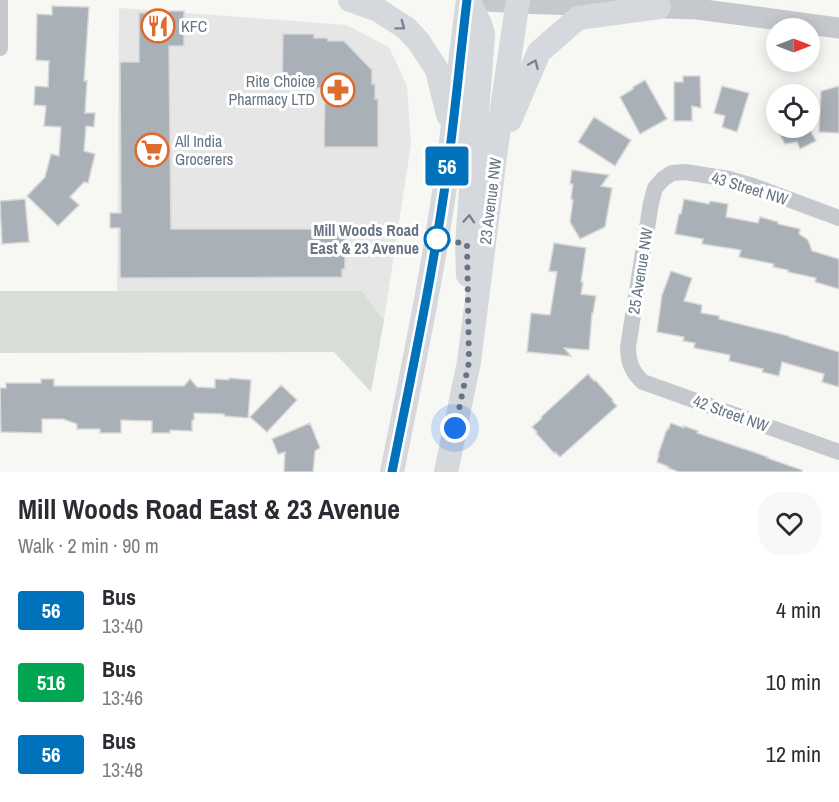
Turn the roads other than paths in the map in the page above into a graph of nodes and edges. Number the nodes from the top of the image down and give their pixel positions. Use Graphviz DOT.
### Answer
graph roads {
  1 [pos="0,0"];
  2 [pos="350,0"];
  3 [pos="468,0"];
  4 [pos="474,0"];
  5 [pos="517,1"];
  6 [pos="648,3"];
  7 [pos="839,28"];
  8 [pos="0,48"];
  9 [pos="452,131"];
  10 [pos="495,156"];
  11 [pos="663,179"];
  12 [pos="838,216"];
  13 [pos="469,362"];
  14 [pos="630,366"];
  15 [pos="839,452"];
  16 [pos="392,472"];
  17 [pos="446,472"];
  1 -- 8 [label="street"];
  2 -- 9 [label="main road, one-way"];
  3 -- 9 [label="main road"];
  13 -- 3 [label="main road, one-way"];
  4 -- 5 [label="street"];
  5 -- 6 [label="street"];
  5 -- 10 [label="main road, 23 Avenue NW"];
  6 -- 7 [label="street"];
  10 -- 6 [label="main road, one-way"];
  9 -- 16 [label="main road"];
  10 -- 13 [label="main road, 23 Avenue NW"];
  11 -- 12 [label="street, 43 Street NW"];
  11 -- 14 [label="street, 25 Avenue NW"];
  13 -- 17 [label="main road, 23 Avenue NW"];
  14 -- 15 [label="street, 42 Street NW"];
}
